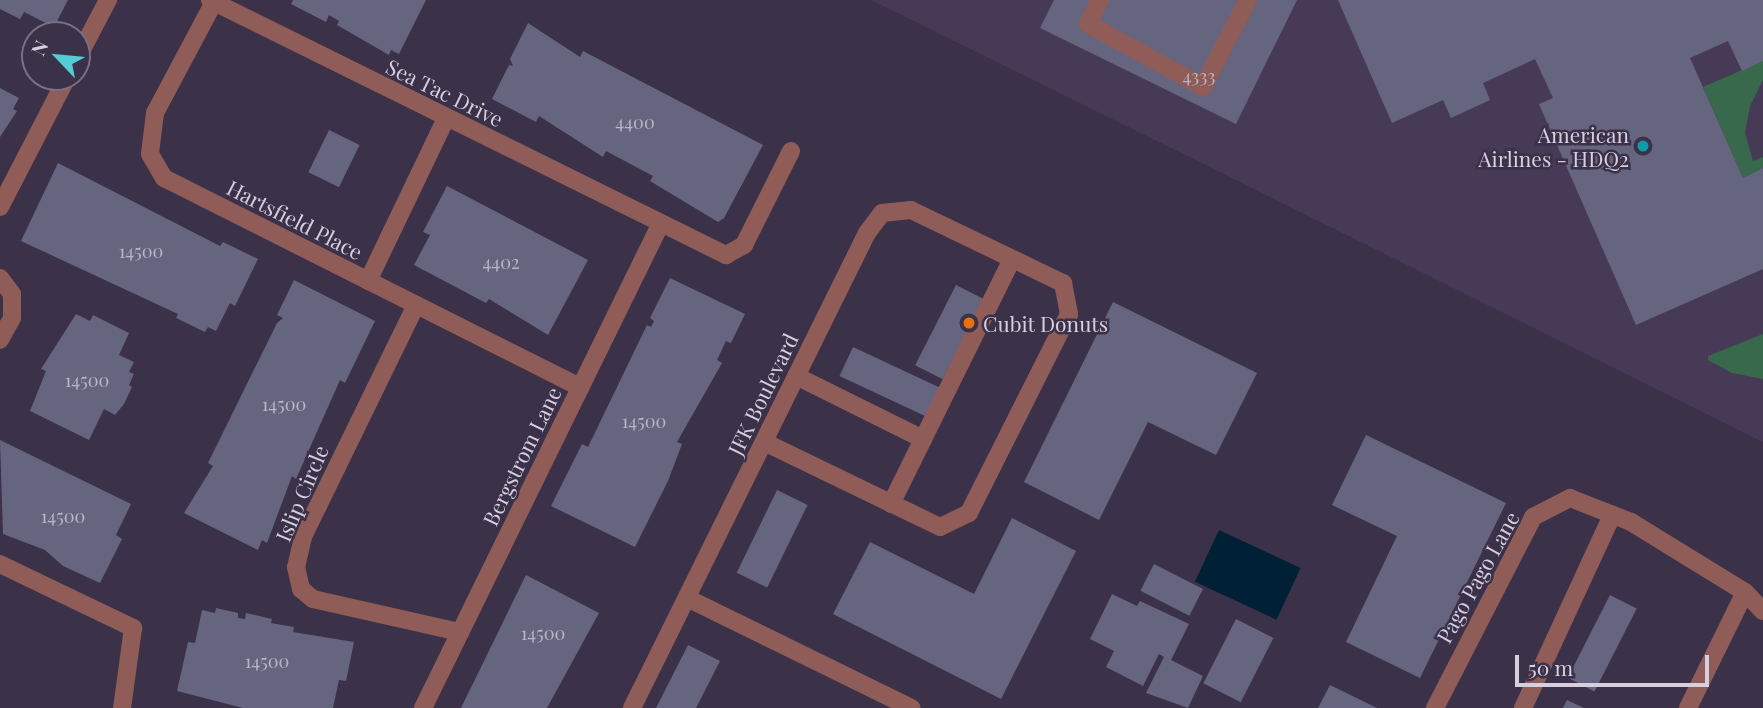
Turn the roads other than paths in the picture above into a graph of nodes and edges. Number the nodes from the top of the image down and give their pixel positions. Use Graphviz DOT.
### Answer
graph roads {
  1 [pos="108,0"];
  2 [pos="1100,0"];
  3 [pos="1248,0"];
  4 [pos="212,1"];
  5 [pos="91,32"];
  6 [pos="60,91"];
  7 [pos="446,118"];
  8 [pos="791,151"];
  9 [pos="0,206"];
  10 [pos="660,225"];
  11 [pos="1012,259"];
  12 [pos="0,278"];
  13 [pos="368,281"];
  14 [pos="416,305"];
  15 [pos="0,340"];
  16 [pos="796,376"];
  17 [pos="580,387"];
  18 [pos="923,439"];
  19 [pos="764,442"];
  20 [pos="891,504"];
  21 [pos="1612,515"];
  22 [pos="0,564"];
  23 [pos="1745,592"];
  24 [pos="687,598"];
  25 [pos="1763,611"];
  26 [pos="460,632"];
  27 [pos="122,708"];
  28 [pos="423,708"];
  29 [pos="632,708"];
  30 [pos="912,708"];
  31 [pos="1435,708"];
  32 [pos="1522,708"];
  33 [pos="1688,708"];
  1 -- 5 [label="lane"];
  2 -- 3 [label="lane"];
  4 -- 7 [label="lane, Sea Tac Drive"];
  4 -- 13 [label="lane, Hartsfield Place"];
  6 -- 9 [label="lane"];
  7 -- 10 [label="lane, Sea Tac Drive"];
  7 -- 13 [label="lane"];
  8 -- 10 [label="lane, Sea Tac Drive"];
  10 -- 17 [label="lane, Bergstrom Lane"];
  11 -- 16 [label="lane, JFK Boulevard"];
  11 -- 18 [label="lane"];
  11 -- 20 [label="lane"];
  12 -- 15 [label="lane"];
  13 -- 14 [label="lane, Hartsfield Place"];
  14 -- 17 [label="lane, Hartsfield Place"];
  14 -- 26 [label="lane, Islip Circle"];
  16 -- 18 [label="lane"];
  16 -- 19 [label="lane, JFK Boulevard"];
  17 -- 26 [label="lane, Bergstrom Lane"];
  18 -- 20 [label="lane"];
  19 -- 20 [label="lane"];
  19 -- 24 [label="lane, JFK Boulevard"];
  21 -- 23 [label="lane, Pago Pago Lane"];
  21 -- 31 [label="lane, Pago Pago Lane"];
  21 -- 32 [label="lane"];
  22 -- 27 [label="lane"];
  23 -- 25 [label="lane, Pago Pago Lane"];
  23 -- 33 [label="lane"];
  24 -- 29 [label="lane, JFK Boulevard"];
  24 -- 30 [label="lane"];
  26 -- 28 [label="lane, Bergstrom Lane"];
}
